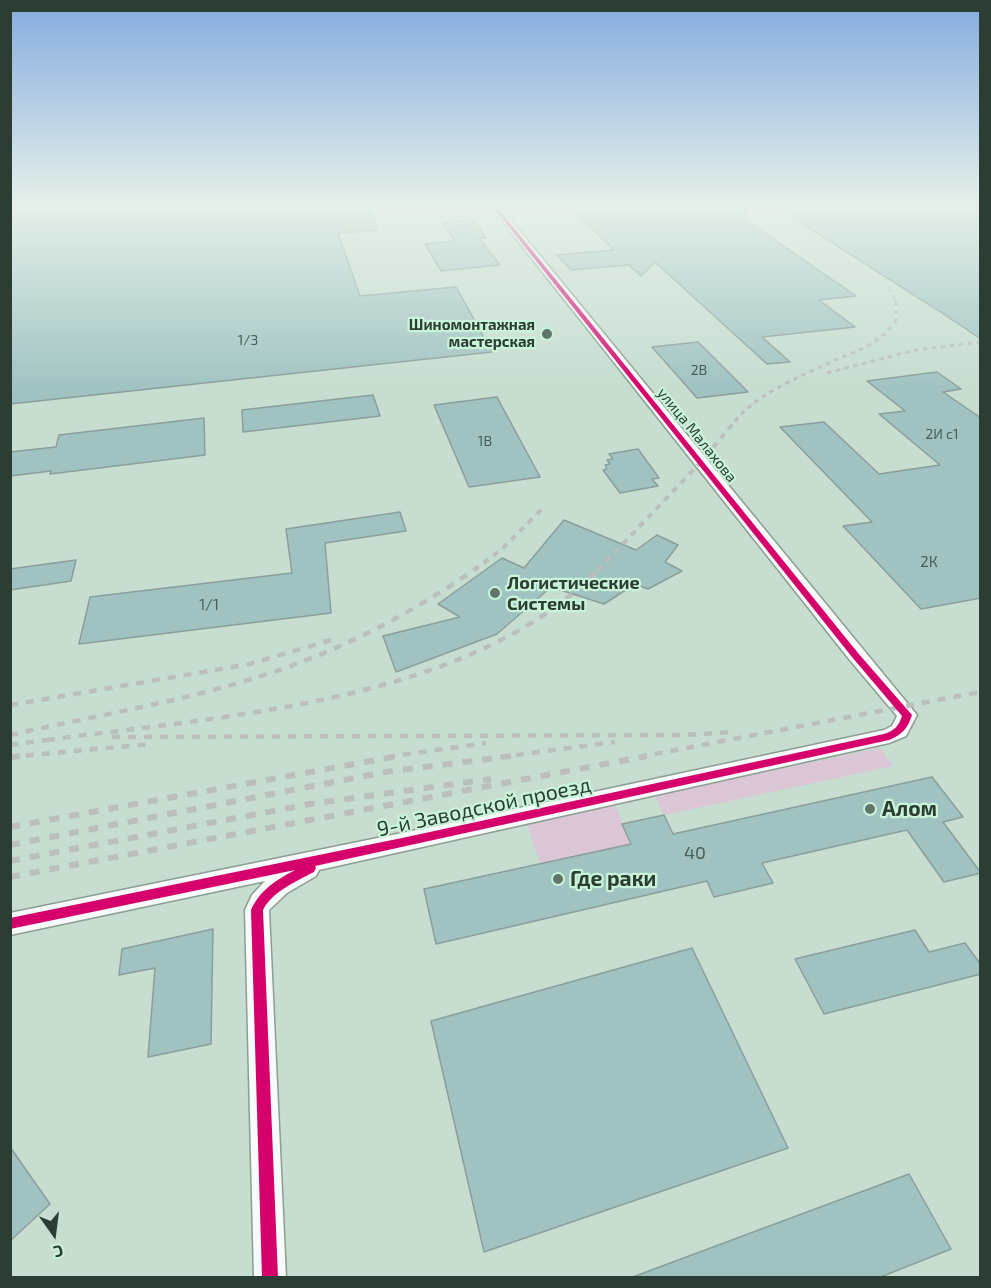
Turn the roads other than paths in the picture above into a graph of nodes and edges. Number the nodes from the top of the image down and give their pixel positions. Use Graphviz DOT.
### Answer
graph roads {
  1 [pos="543,267"];
  2 [pos="876,680"];
  3 [pos="323,860"];
  4 [pos="10,924"];
  5 [pos="270,1278"];
  1 -- 2 [label="street, улица Малахова"];
  2 -- 3 [label="street, 9-й Заводской проезд"];
  3 -- 4 [label="street, 9-й Заводской проезд"];
  3 -- 5 [label="street"];
}
